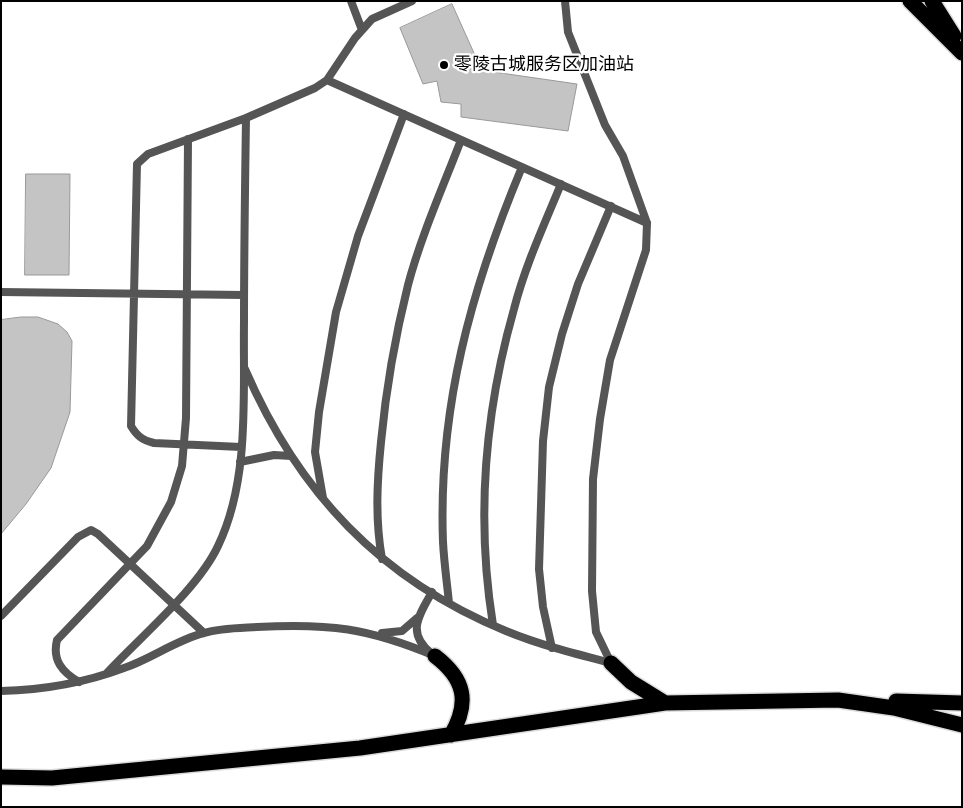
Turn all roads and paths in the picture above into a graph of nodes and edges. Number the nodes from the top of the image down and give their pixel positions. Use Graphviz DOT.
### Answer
graph roads {
  1 [pos="351,1"];
  2 [pos="412,1"];
  3 [pos="565,1"];
  4 [pos="910,1"];
  5 [pos="932,1"];
  6 [pos="362,30"];
  7 [pos="962,49"];
  8 [pos="962,53"];
  9 [pos="327,80"];
  10 [pos="404,114"];
  11 [pos="246,118"];
  12 [pos="188,139"];
  13 [pos="461,140"];
  14 [pos="522,167"];
  15 [pos="561,184"];
  16 [pos="611,206"];
  17 [pos="647,223"];
  18 [pos="1,292"];
  19 [pos="133,293"];
  20 [pos="187,294"];
  21 [pos="244,294"];
  22 [pos="244,368"];
  23 [pos="184,444"];
  24 [pos="241,447"];
  25 [pos="290,456"];
  26 [pos="240,462"];
  27 [pos="324,500"];
  28 [pos="382,559"];
  29 [pos="131,564"];
  30 [pos="432,592"];
  31 [pos="449,603"];
  32 [pos="174,604"];
  33 [pos="1,616"];
  34 [pos="417,618"];
  35 [pos="493,625"];
  36 [pos="204,632"];
  37 [pos="374,633"];
  38 [pos="552,648"];
  39 [pos="435,656"];
  40 [pos="611,663"];
  41 [pos="106,674"];
  42 [pos="79,682"];
  43 [pos="1,691"];
  44 [pos="838,700"];
  45 [pos="665,703"];
  46 [pos="962,703"];
  47 [pos="962,725"];
  48 [pos="451,735"];
  49 [pos="1,777"];
  1 -- 6 [label="lane"];
  2 -- 6 [label="lane"];
  3 -- 17 [label="lane"];
  4 -- 8 [label="highway"];
  5 -- 7 [label="highway"];
  6 -- 9 [label="lane"];
  9 -- 10 [label="lane"];
  9 -- 11 [label="lane"];
  10 -- 13 [label="lane"];
  10 -- 27 [label="lane"];
  11 -- 12 [label="lane"];
  11 -- 21 [label="lane"];
  12 -- 19 [label="lane"];
  12 -- 20 [label="lane"];
  13 -- 14 [label="lane"];
  13 -- 28 [label="lane"];
  14 -- 15 [label="lane"];
  14 -- 31 [label="lane"];
  15 -- 16 [label="lane"];
  15 -- 35 [label="lane"];
  16 -- 17 [label="lane"];
  16 -- 38 [label="lane"];
  17 -- 40 [label="lane"];
  18 -- 19 [label="lane"];
  19 -- 20 [label="lane"];
  19 -- 23 [label="lane"];
  20 -- 21 [label="lane"];
  20 -- 23 [label="lane"];
  21 -- 22 [label="lane"];
  22 -- 24 [label="lane"];
  22 -- 25 [label="lane"];
  23 -- 24 [label="lane"];
  23 -- 29 [label="lane"];
  24 -- 26 [label="lane"];
  25 -- 26 [label="lane"];
  25 -- 27 [label="lane"];
  26 -- 32 [label="lane"];
  27 -- 28 [label="lane"];
  28 -- 30 [label="lane"];
  29 -- 32 [label="lane"];
  29 -- 33 [label="lane"];
  29 -- 42 [label="lane"];
  30 -- 31 [label="lane"];
  30 -- 34 [label="lane"];
  31 -- 35 [label="lane"];
  32 -- 36 [label="lane"];
  32 -- 41 [label="lane"];
  34 -- 37 [label="lane"];
  34 -- 39 [label="lane"];
  35 -- 38 [label="lane"];
  36 -- 37 [label="lane"];
  36 -- 41 [label="lane"];
  37 -- 39 [label="lane"];
  38 -- 40 [label="lane"];
  39 -- 48 [label="highway"];
  40 -- 45 [label="highway"];
  41 -- 42 [label="lane"];
  42 -- 43 [label="lane"];
  44 -- 45 [label="highway"];
  44 -- 46 [label="highway"];
  44 -- 47 [label="highway"];
  45 -- 48 [label="highway"];
  48 -- 49 [label="highway"];
}
